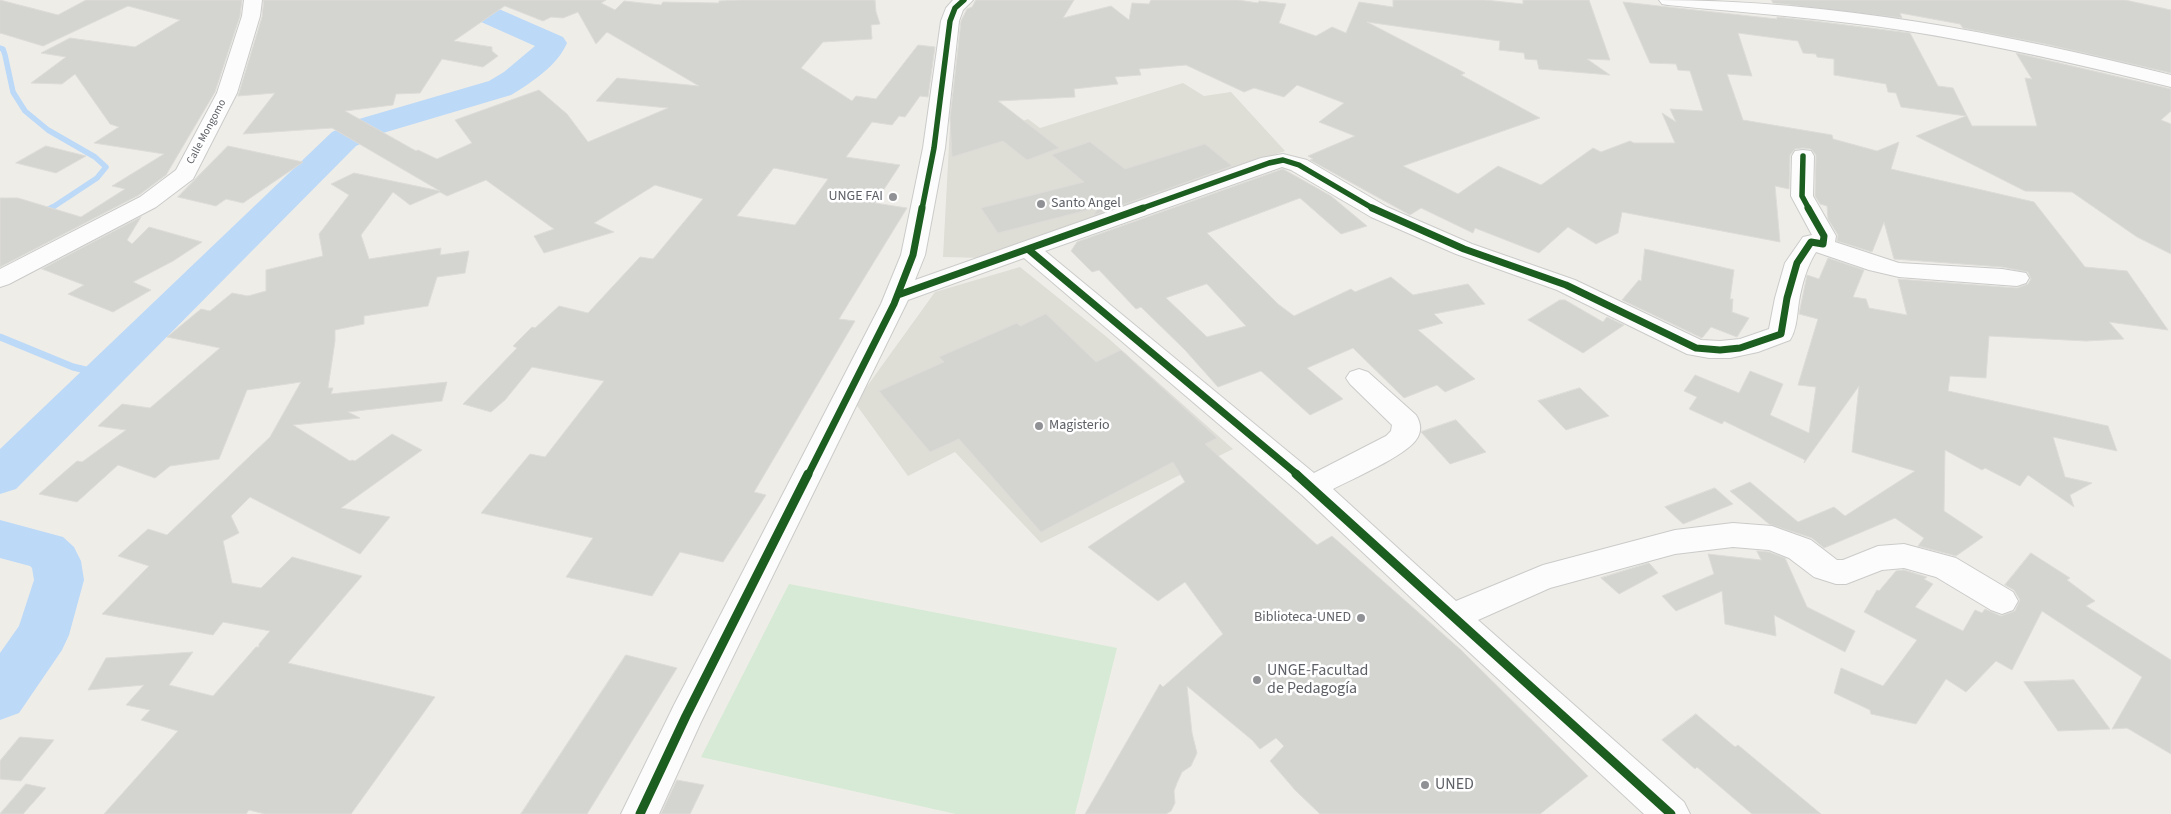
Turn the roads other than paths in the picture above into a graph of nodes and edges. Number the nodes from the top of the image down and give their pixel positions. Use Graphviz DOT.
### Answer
graph roads {
  1 [pos="253,0"];
  2 [pos="964,0"];
  3 [pos="1669,0"];
  4 [pos="2171,81"];
  5 [pos="1802,156"];
  6 [pos="1811,242"];
  7 [pos="1028,250"];
  8 [pos="913,255"];
  9 [pos="960,274"];
  10 [pos="2017,278"];
  11 [pos="0,279"];
  12 [pos="898,295"];
  13 [pos="1359,378"];
  14 [pos="1312,487"];
  15 [pos="2002,601"];
  16 [pos="1452,617"];
  17 [pos="640,814"];
  18 [pos="1671,814"];
  1 -- 11 [label="street, Calle Mongomo"];
  2 -- 8 [label="street"];
  3 -- 4 [label="street"];
  5 -- 6 [label="street"];
  6 -- 7 [label="street"];
  6 -- 10 [label="street"];
  7 -- 9 [label="street"];
  7 -- 14 [label="street"];
  8 -- 9 [label="street"];
  8 -- 12 [label="street"];
  9 -- 12 [label="street"];
  12 -- 17 [label="street"];
  13 -- 14 [label="street"];
  14 -- 16 [label="street"];
  15 -- 16 [label="street"];
  16 -- 18 [label="street"];
}
